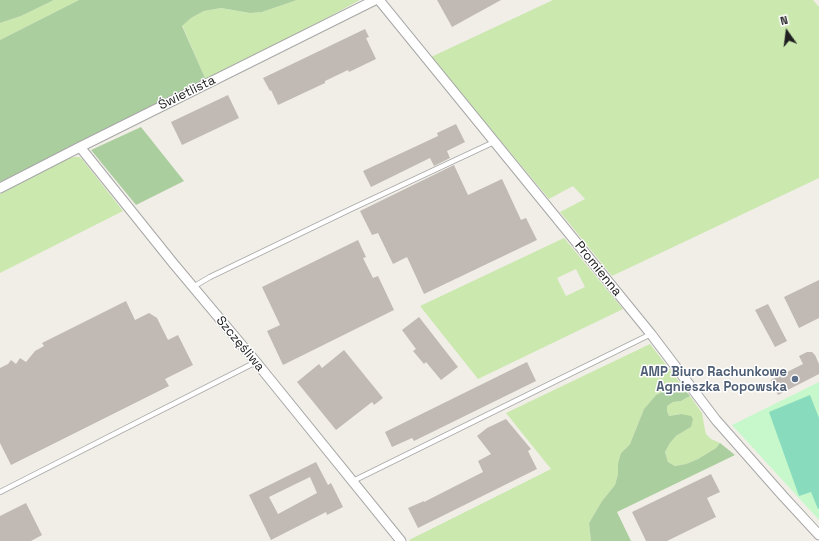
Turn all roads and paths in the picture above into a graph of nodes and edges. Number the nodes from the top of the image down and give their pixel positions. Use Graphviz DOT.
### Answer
graph roads {
  1 [pos="375,0"];
  2 [pos="379,0"];
  3 [pos="494,142"];
  4 [pos="80,147"];
  5 [pos="0,188"];
  6 [pos="193,287"];
  7 [pos="651,334"];
  8 [pos="256,362"];
  9 [pos="353,481"];
  10 [pos="0,492"];
  11 [pos="819,535"];
  12 [pos="401,541"];
  1 -- 4 [label="street, Świetlista"];
  2 -- 3 [label="street, Promienna"];
  3 -- 6 [label="lane"];
  3 -- 7 [label="street, Promienna"];
  4 -- 5 [label="street, Świetlista"];
  4 -- 6 [label="street, Szczęśliwa"];
  6 -- 8 [label="street, Szczęśliwa"];
  7 -- 9 [label="lane"];
  7 -- 11 [label="street, Promienna"];
  8 -- 9 [label="street, Szczęśliwa"];
  8 -- 10 [label="lane"];
  9 -- 12 [label="street, Szczęśliwa"];
}
